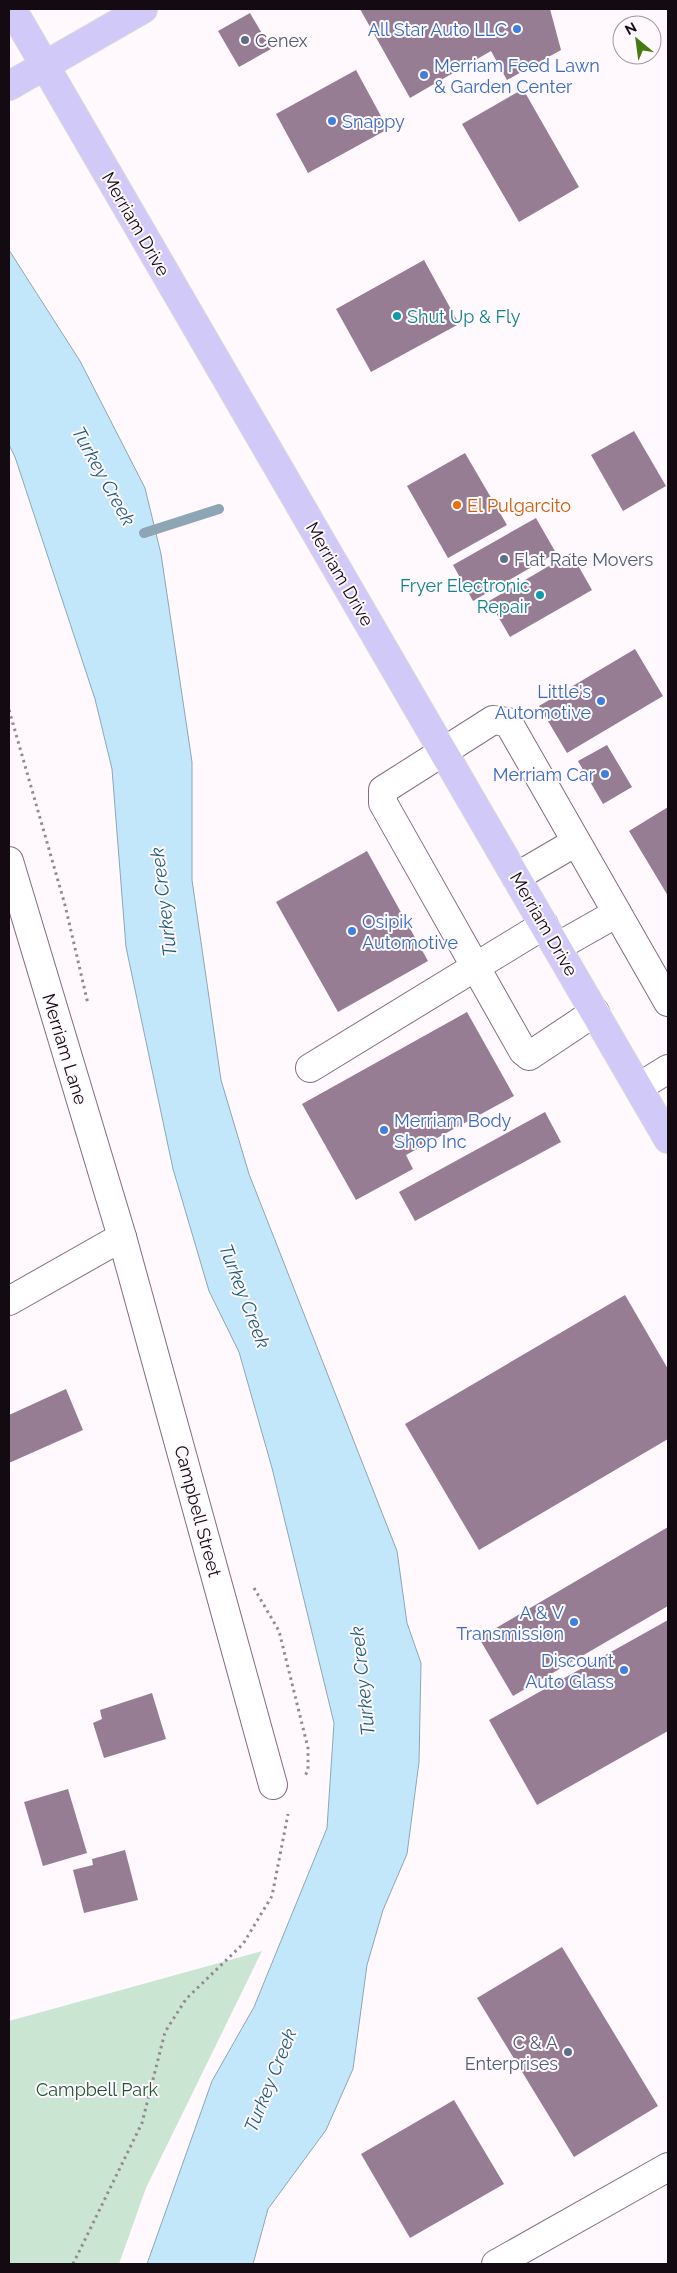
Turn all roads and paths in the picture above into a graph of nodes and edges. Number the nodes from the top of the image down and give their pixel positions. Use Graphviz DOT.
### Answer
graph roads {
  1 [pos="12,9"];
  2 [pos="143,9"];
  3 [pos="44,66"];
  4 [pos="9,86"];
  5 [pos="444,753"];
  6 [pos="576,842"];
  7 [pos="9,861"];
  8 [pos="516,877"];
  9 [pos="617,913"];
  10 [pos="551,936"];
  11 [pos="476,968"];
  12 [pos="668,1002"];
  13 [pos="595,1012"];
  14 [pos="310,1068"];
  15 [pos="668,1070"];
  16 [pos="639,1087"];
  17 [pos="668,1139"];
  18 [pos="122,1237"];
  19 [pos="9,1301"];
  20 [pos="273,1785"];
  21 [pos="668,2167"];
  22 [pos="496,2264"];
  1 -- 3 [label="main road, Merriam Drive"];
  2 -- 3 [label="main road"];
  3 -- 4 [label="main road"];
  3 -- 5 [label="main road, Merriam Drive"];
  5 -- 6 [label="street"];
  5 -- 8 [label="main road, Merriam Drive"];
  5 -- 11 [label="street"];
  6 -- 8 [label="street"];
  6 -- 9 [label="street"];
  7 -- 18 [label="street, Merriam Lane"];
  8 -- 10 [label="main road, Merriam Drive"];
  9 -- 10 [label="street"];
  9 -- 12 [label="street"];
  10 -- 11 [label="street"];
  10 -- 13 [label="main road, Merriam Drive"];
  11 -- 13 [label="street"];
  11 -- 14 [label="street"];
  13 -- 16 [label="main road, Merriam Drive"];
  15 -- 16 [label="street"];
  16 -- 17 [label="main road, Merriam Drive"];
  18 -- 19 [label="street"];
  18 -- 20 [label="street, Campbell Street"];
  21 -- 22 [label="street"];
}
